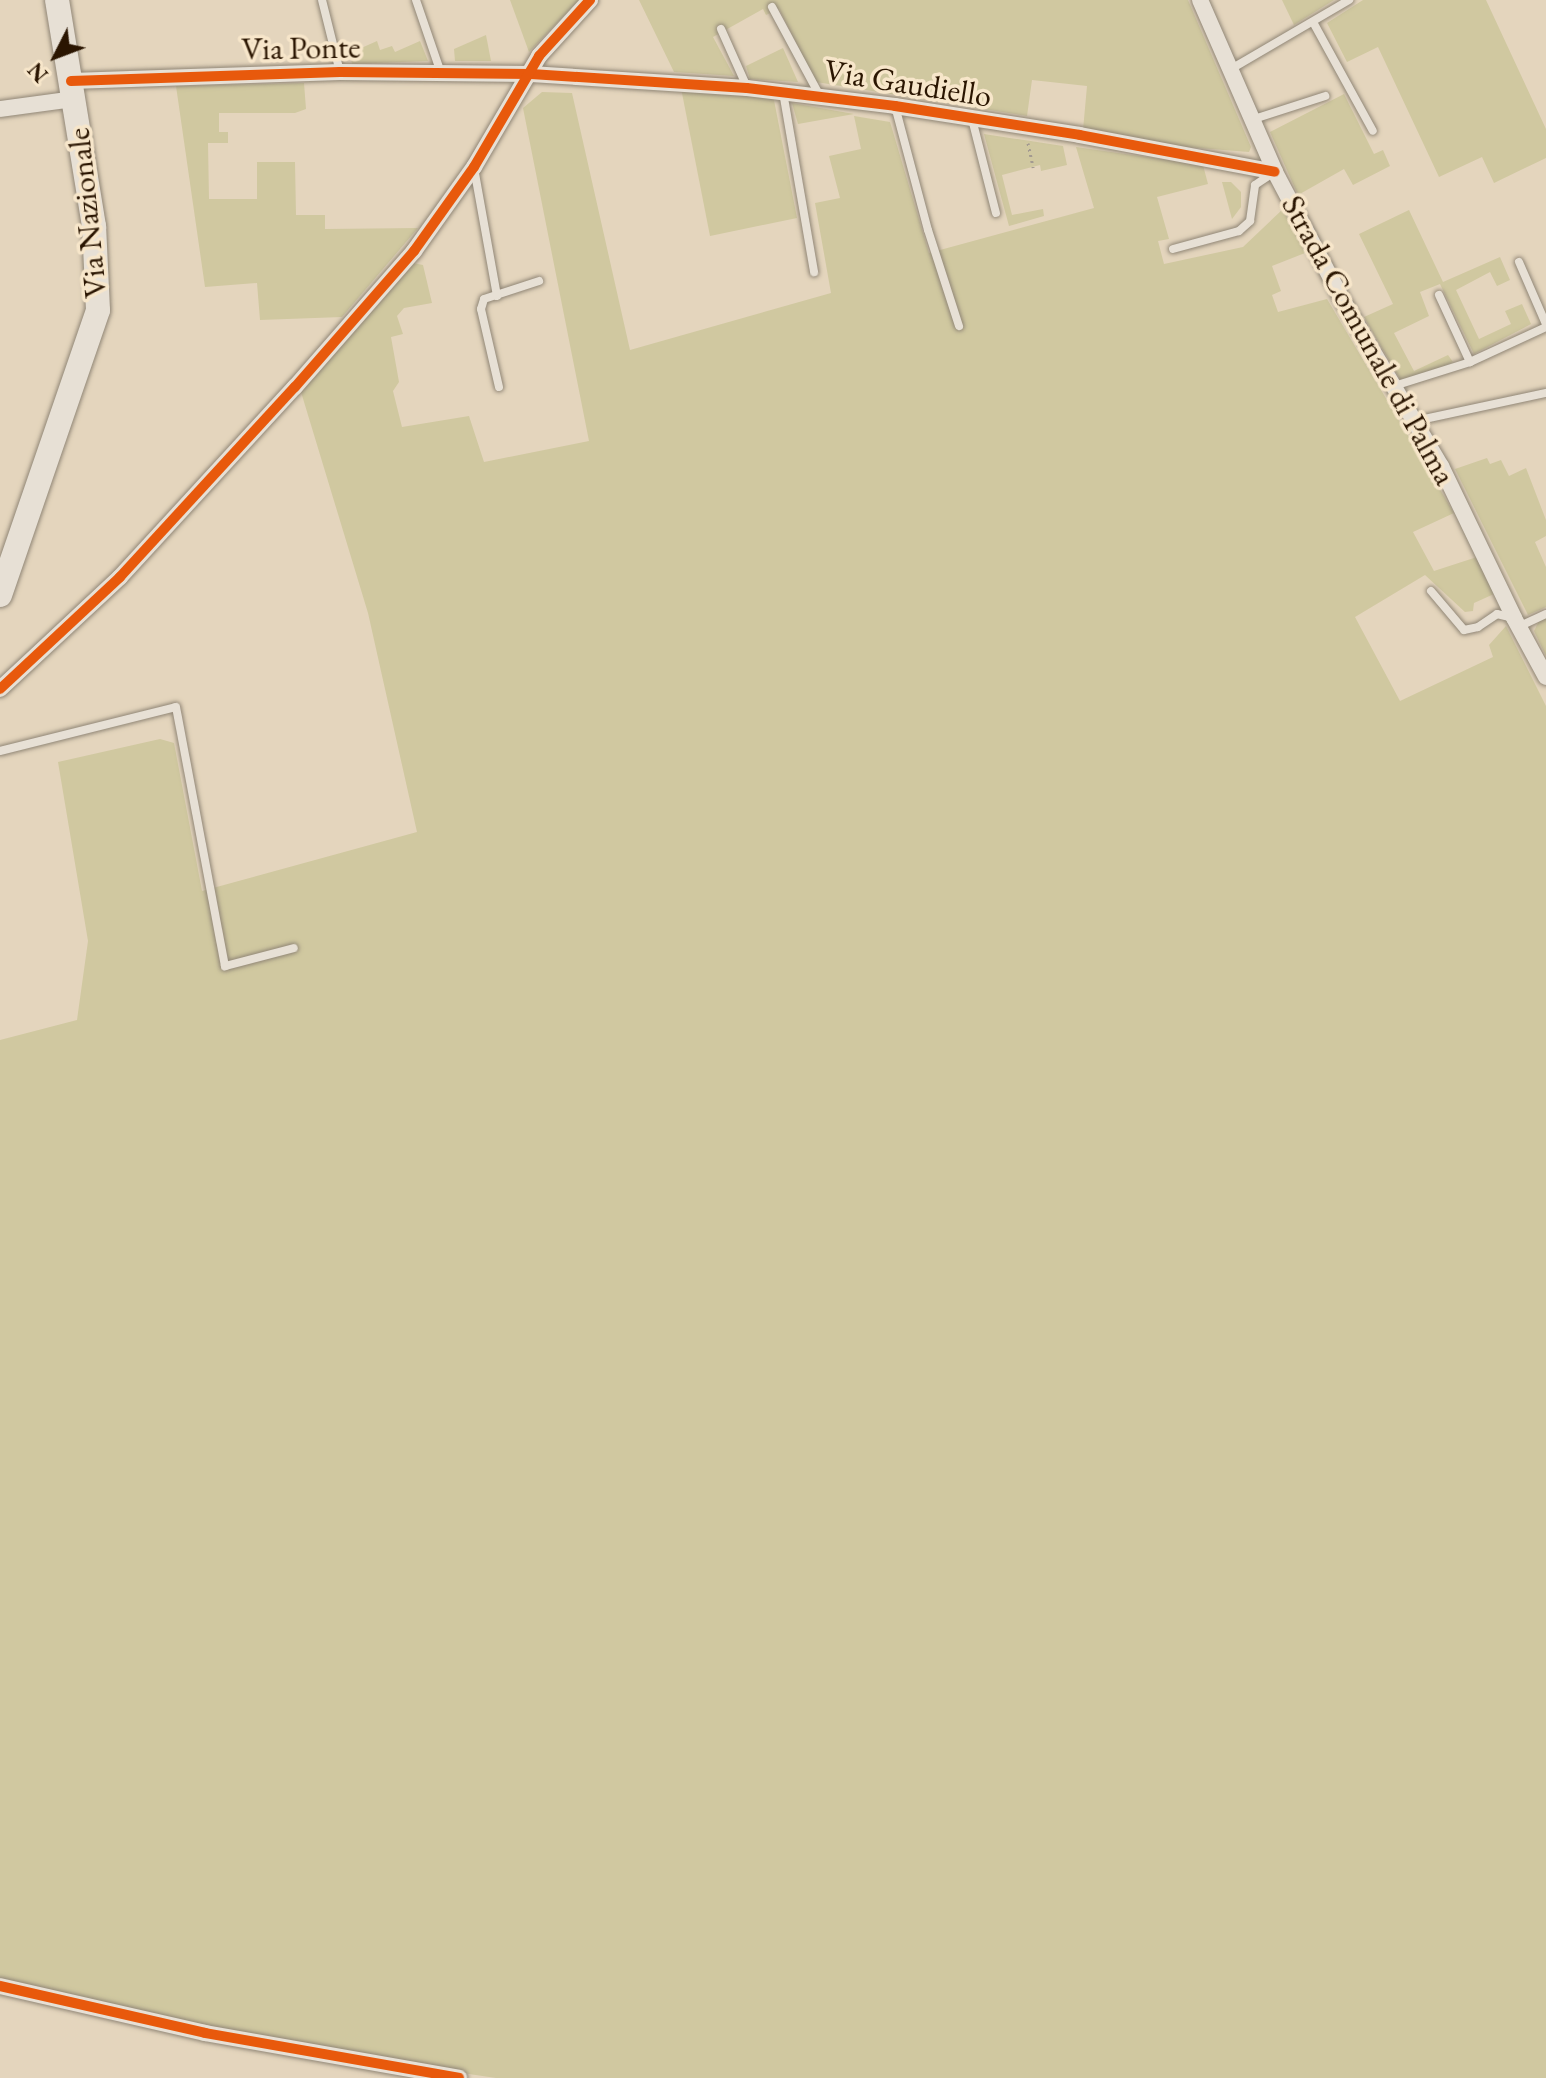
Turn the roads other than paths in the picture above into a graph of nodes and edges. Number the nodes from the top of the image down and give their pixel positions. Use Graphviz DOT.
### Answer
graph roads {
  1 [pos="57,0"];
  2 [pos="322,0"];
  3 [pos="416,0"];
  4 [pos="590,0"];
  5 [pos="1200,0"];
  6 [pos="1349,0"];
  7 [pos="772,7"];
  8 [pos="1313,22"];
  9 [pos="721,29"];
  10 [pos="1231,69"];
  11 [pos="340,72"];
  12 [pos="441,74"];
  13 [pos="531,74"];
  14 [pos="747,88"];
  15 [pos="72,90"];
  16 [pos="783,92"];
  17 [pos="820,96"];
  18 [pos="1325,96"];
  19 [pos="895,106"];
  20 [pos="0,109"];
  21 [pos="972,119"];
  22 [pos="1254,119"];
  23 [pos="1373,131"];
  24 [pos="474,167"];
  25 [pos="1275,172"];
  26 [pos="996,213"];
  27 [pos="1173,249"];
  28 [pos="1519,262"];
  29 [pos="814,272"];
  30 [pos="539,281"];
  31 [pos="1439,295"];
  32 [pos="497,296"];
  33 [pos="959,326"];
  34 [pos="1546,326"];
  35 [pos="1470,362"];
  36 [pos="1394,386"];
  37 [pos="499,387"];
  38 [pos="1546,393"];
  39 [pos="1415,421"];
  40 [pos="1431,591"];
  41 [pos="0,595"];
  42 [pos="1546,614"];
  43 [pos="1516,622"];
  44 [pos="1546,677"];
  45 [pos="0,689"];
  46 [pos="0,751"];
  47 [pos="294,948"];
  48 [pos="0,1986"];
  49 [pos="459,2078"];
  1 -- 15 [label="main road, Via Nazionale"];
  2 -- 11 [label="lane"];
  3 -- 12 [label="lane"];
  4 -- 13 [label="street"];
  5 -- 10 [label="street, Strada Comunale di Palma"];
  6 -- 8 [label="lane"];
  7 -- 17 [label="lane"];
  8 -- 10 [label="lane"];
  8 -- 23 [label="lane"];
  9 -- 14 [label="lane"];
  10 -- 22 [label="street, Strada Comunale di Palma"];
  11 -- 12 [label="street, Via Ponte"];
  11 -- 15 [label="street, Via Ponte"];
  12 -- 13 [label="street, Via Ponte"];
  13 -- 14 [label="street, Via Gaudiello"];
  13 -- 24 [label="street"];
  14 -- 16 [label="street, Via Gaudiello"];
  15 -- 20 [label="street, Via Ponte"];
  15 -- 41 [label="main road, Via Nazionale"];
  16 -- 17 [label="street, Via Gaudiello"];
  16 -- 29 [label="lane"];
  17 -- 19 [label="street, Via Gaudiello"];
  18 -- 22 [label="lane"];
  19 -- 21 [label="street, Via Gaudiello"];
  19 -- 33 [label="lane"];
  21 -- 25 [label="street, Via Gaudiello"];
  21 -- 26 [label="lane"];
  22 -- 25 [label="street, Strada Comunale di Palma"];
  24 -- 32 [label="lane"];
  24 -- 45 [label="street"];
  25 -- 27 [label="lane"];
  25 -- 36 [label="street, Strada Comunale di Palma"];
  28 -- 34 [label="lane"];
  30 -- 32 [label="lane"];
  31 -- 35 [label="lane"];
  32 -- 37 [label="lane"];
  34 -- 35 [label="lane"];
  35 -- 36 [label="lane"];
  36 -- 39 [label="street, Strada Comunale di Palma"];
  38 -- 39 [label="lane"];
  39 -- 43 [label="street, Strada Comunale di Palma"];
  40 -- 43 [label="lane"];
  42 -- 43 [label="lane"];
  43 -- 44 [label="street, Strada Comunale di Palma"];
  46 -- 47 [label="lane"];
  48 -- 49 [label="street"];
}
